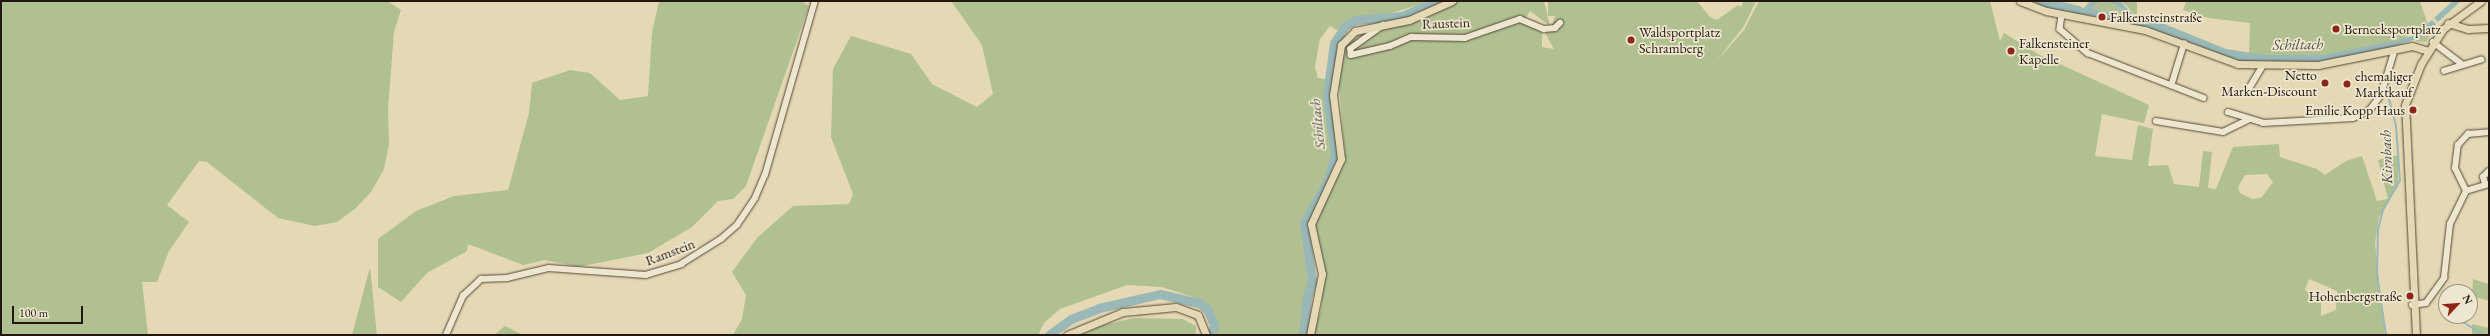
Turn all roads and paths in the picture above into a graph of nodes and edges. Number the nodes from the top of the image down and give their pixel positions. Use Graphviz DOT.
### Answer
graph roads {
  1 [pos="815,1"];
  2 [pos="1452,1"];
  3 [pos="2020,1"];
  4 [pos="2481,1"];
  5 [pos="2463,12"];
  6 [pos="2062,15"];
  7 [pos="1560,22"];
  8 [pos="2448,23"];
  9 [pos="1384,25"];
  10 [pos="2463,27"];
  11 [pos="2489,28"];
  12 [pos="2433,42"];
  13 [pos="2184,44"];
  14 [pos="2428,51"];
  15 [pos="2394,52"];
  16 [pos="2481,60"];
  17 [pos="2461,63"];
  18 [pos="2263,66"];
  19 [pos="2444,71"];
  20 [pos="2172,83"];
  21 [pos="2248,92"];
  22 [pos="2204,98"];
  23 [pos="2228,112"];
  24 [pos="2248,120"];
  25 [pos="2156,121"];
  26 [pos="2489,132"];
  27 [pos="2489,171"];
  28 [pos="2487,184"];
  29 [pos="2466,191"];
  30 [pos="2412,305"];
  31 [pos="446,335"];
  32 [pos="1067,335"];
  33 [pos="1206,335"];
  34 [pos="1310,335"];
  35 [pos="2416,335"];
  1 -- 31 [label="street, Ramstein"];
  2 -- 9 [label="main road"];
  3 -- 6 [label="main road"];
  4 -- 5 [label="main road"];
  5 -- 8 [label="main road"];
  5 -- 10 [label="street"];
  6 -- 13 [label="main road"];
  6 -- 20 [label="street"];
  7 -- 9 [label="street, Raustein"];
  8 -- 10 [label="main road"];
  8 -- 12 [label="main road"];
  9 -- 34 [label="main road"];
  10 -- 11 [label="main road"];
  12 -- 14 [label="main road"];
  12 -- 17 [label="street"];
  13 -- 18 [label="main road"];
  13 -- 20 [label="street"];
  14 -- 15 [label="main road"];
  14 -- 30 [label="main road"];
  15 -- 18 [label="main road"];
  15 -- 24 [label="street"];
  16 -- 17 [label="street"];
  17 -- 19 [label="street"];
  18 -- 21 [label="street"];
  20 -- 22 [label="street"];
  23 -- 24 [label="street"];
  24 -- 25 [label="street"];
  26 -- 29 [label="street"];
  27 -- 28 [label="street"];
  28 -- 29 [label="street"];
  29 -- 30 [label="street"];
  30 -- 35 [label="main road"];
  32 -- 33 [label="main road"];
}
